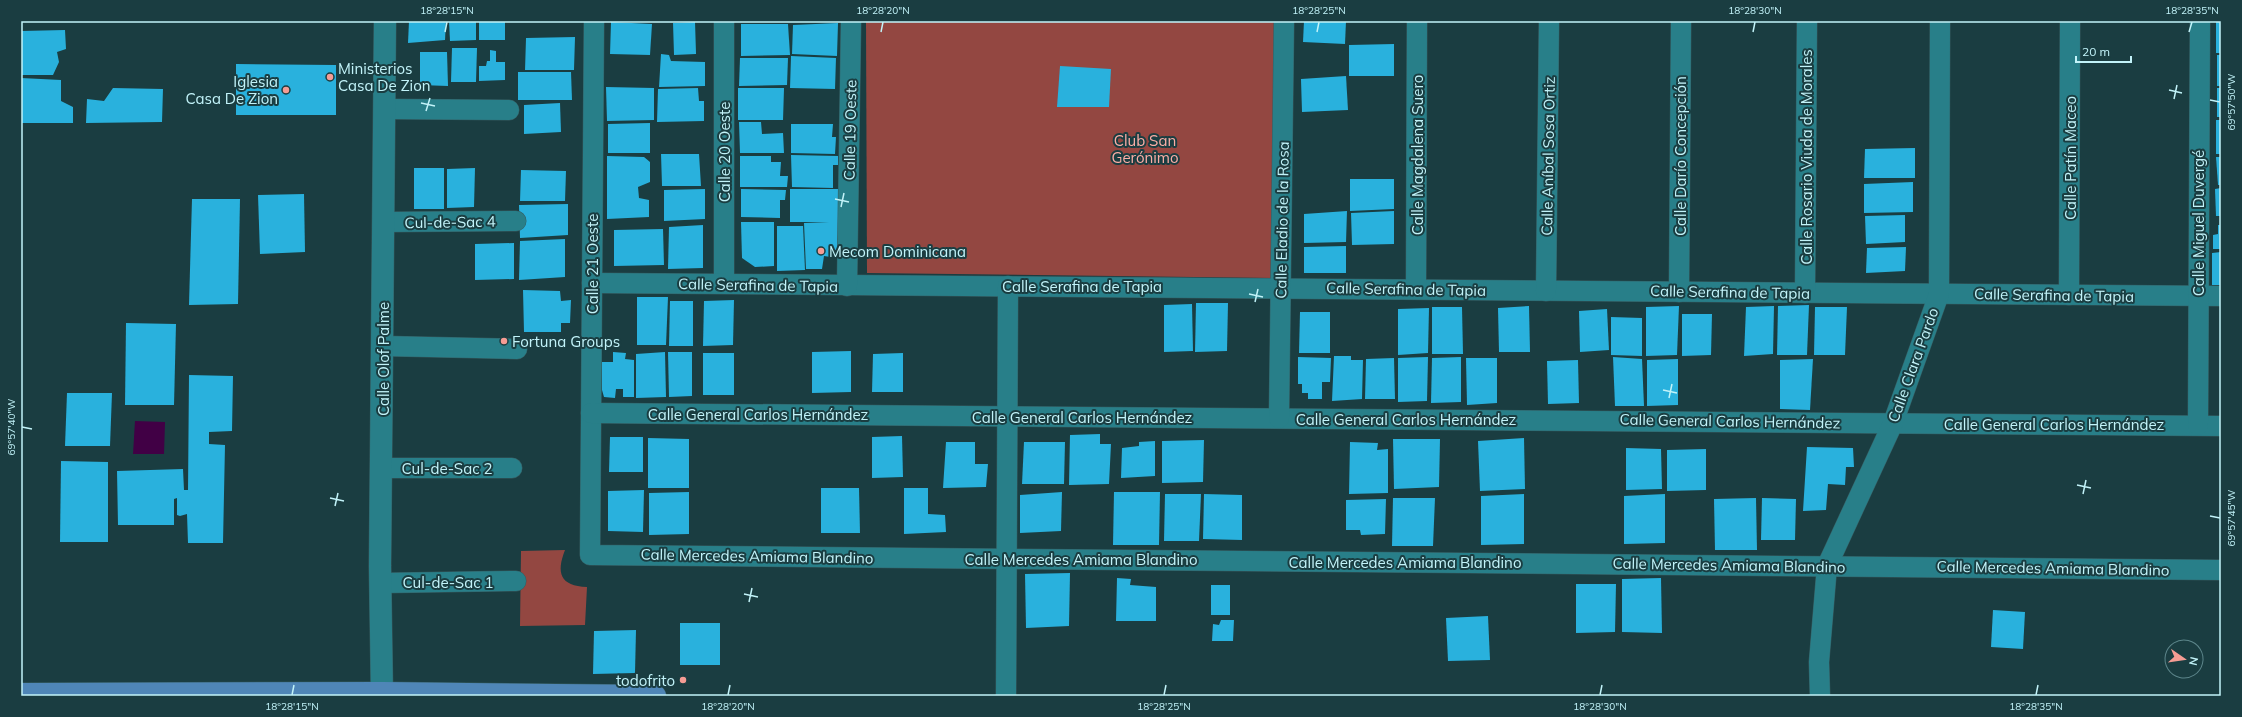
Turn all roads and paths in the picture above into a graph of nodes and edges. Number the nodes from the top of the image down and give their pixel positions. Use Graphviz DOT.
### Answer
graph roads {
  1 [pos="386,21"];
  2 [pos="594,21"];
  3 [pos="724,21"];
  4 [pos="851,21"];
  5 [pos="1284,21"];
  6 [pos="1417,21"];
  7 [pos="1549,21"];
  8 [pos="1681,21"];
  9 [pos="1807,21"];
  10 [pos="1940,21"];
  11 [pos="2070,21"];
  12 [pos="2200,21"];
  13 [pos="385,109"];
  14 [pos="509,110"];
  15 [pos="516,221"];
  16 [pos="384,222"];
  17 [pos="592,282"];
  18 [pos="724,284"];
  19 [pos="847,286"];
  20 [pos="1008,286"];
  21 [pos="1281,288"];
  22 [pos="1416,290"];
  23 [pos="1546,291"];
  24 [pos="1679,292"];
  25 [pos="1805,293"];
  26 [pos="1939,294"];
  27 [pos="2069,295"];
  28 [pos="2198,296"];
  29 [pos="2221,296"];
  30 [pos="383,346"];
  31 [pos="517,348"];
  32 [pos="591,413"];
  33 [pos="1007,416"];
  34 [pos="1279,418"];
  35 [pos="1893,423"];
  36 [pos="2198,425"];
  37 [pos="2221,426"];
  38 [pos="382,468"];
  39 [pos="512,468"];
  40 [pos="590,555"];
  41 [pos="1006,558"];
  42 [pos="1827,566"];
  43 [pos="2221,570"];
  44 [pos="516,581"];
  45 [pos="381,583"];
  46 [pos="21,694"];
  47 [pos="382,694"];
  48 [pos="654,696"];
  49 [pos="1006,696"];
  50 [pos="1820,696"];
  1 -- 13 [label="street, Calle Olof Palme"];
  2 -- 17 [label="street, Calle 21 Oeste"];
  3 -- 18 [label="street, Calle 20 Oeste"];
  4 -- 19 [label="street, Calle 19 Oeste"];
  5 -- 21 [label="street, Calle Eladio de la Rosa"];
  6 -- 22 [label="street, Calle Magdalena Suero"];
  7 -- 23 [label="street, Calle Aníbal Sosa Ortiz"];
  8 -- 24 [label="street, Calle Darío Concepción"];
  9 -- 25 [label="street, Calle Rosario Viuda de Morales"];
  10 -- 26 [label="street, Calle Clara Pardo"];
  11 -- 27 [label="street, Calle Patín Maceo"];
  12 -- 28 [label="street, Calle Miguel Duvergé"];
  13 -- 14 [label="street"];
  13 -- 16 [label="street, Calle Olof Palme"];
  15 -- 16 [label="street, Cul-de-Sac 4"];
  16 -- 30 [label="street, Calle Olof Palme"];
  17 -- 18 [label="street, Calle Serafina de Tapia"];
  17 -- 32 [label="street, Calle 21 Oeste"];
  18 -- 19 [label="street, Calle Serafina de Tapia"];
  19 -- 20 [label="street, Calle Serafina de Tapia"];
  20 -- 21 [label="street, Calle Serafina de Tapia"];
  20 -- 33 [label="street"];
  21 -- 22 [label="street, Calle Serafina de Tapia"];
  21 -- 34 [label="street, Calle Eladio de la Rosa"];
  22 -- 23 [label="street, Calle Serafina de Tapia"];
  23 -- 24 [label="street, Calle Serafina de Tapia"];
  24 -- 25 [label="street, Calle Serafina de Tapia"];
  25 -- 26 [label="street, Calle Serafina de Tapia"];
  26 -- 27 [label="street, Calle Serafina de Tapia"];
  26 -- 35 [label="street, Calle Clara Pardo"];
  27 -- 28 [label="street, Calle Serafina de Tapia"];
  28 -- 29 [label="street, Calle Serafina de Tapia"];
  28 -- 36 [label="street, Calle Miguel Duvergé"];
  30 -- 31 [label="street"];
  30 -- 38 [label="street, Calle Olof Palme"];
  32 -- 33 [label="street, Calle General Carlos Hernández"];
  32 -- 40 [label="street, Calle 21 Oeste"];
  33 -- 34 [label="street, Calle General Carlos Hernández"];
  33 -- 41 [label="street"];
  34 -- 35 [label="street, Calle General Carlos Hernández"];
  35 -- 36 [label="street, Calle General Carlos Hernández"];
  35 -- 42 [label="street, Calle Clara Pardo"];
  36 -- 37 [label="street, Calle General Carlos Hernández"];
  38 -- 39 [label="street, Cul-de-Sac 2"];
  38 -- 45 [label="street, Calle Olof Palme"];
  40 -- 41 [label="street, Calle Mercedes Amiama Blandino"];
  41 -- 42 [label="street, Calle Mercedes Amiama Blandino"];
  41 -- 49 [label="street"];
  42 -- 43 [label="street, Calle Mercedes Amiama Blandino"];
  42 -- 50 [label="street, Calle Clara Pardo"];
  44 -- 45 [label="street, Cul-de-Sac 1"];
  45 -- 47 [label="street, Calle Olof Palme"];
  46 -- 47 [label="main road"];
  47 -- 48 [label="main road"];
}
